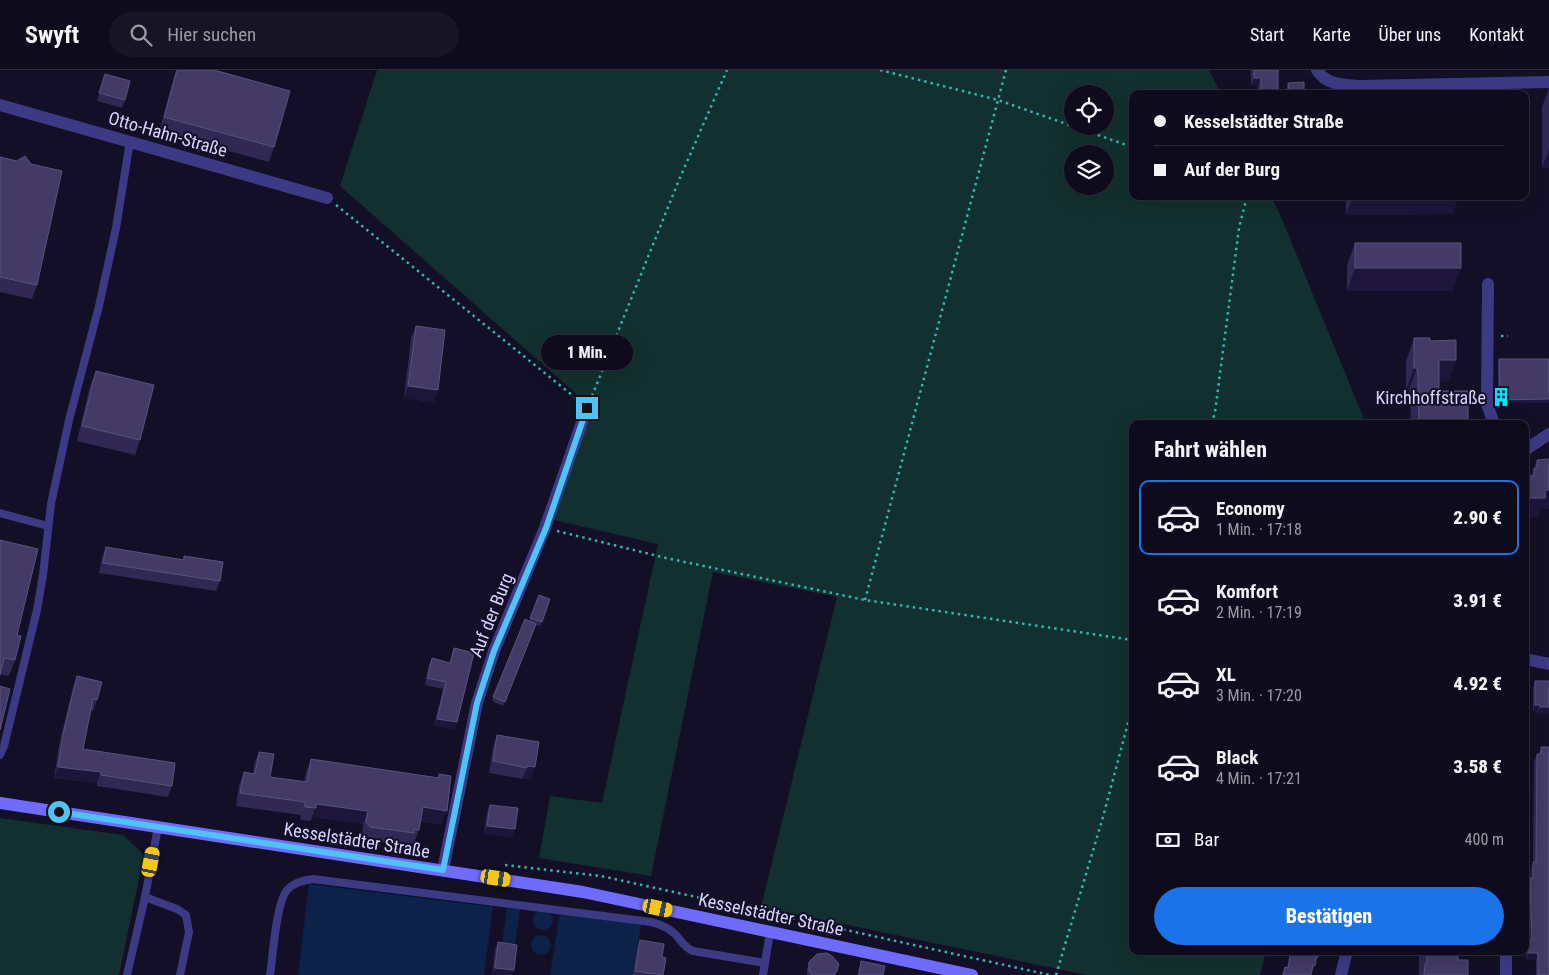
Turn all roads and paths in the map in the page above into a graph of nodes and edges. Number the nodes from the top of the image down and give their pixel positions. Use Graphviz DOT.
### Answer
graph roads {
  1 [pos="728,70"];
  2 [pos="880,70"];
  3 [pos="1006,70"];
  4 [pos="1317,70"];
  5 [pos="1549,82"];
  6 [pos="998,100"];
  7 [pos="0,105"];
  8 [pos="130,141"];
  9 [pos="1129,146"];
  10 [pos="327,198"];
  11 [pos="1246,200"];
  12 [pos="1488,284"];
  13 [pos="587,408"];
  14 [pos="1213,420"];
  15 [pos="1492,420"];
  16 [pos="1549,434"];
  17 [pos="1529,447"];
  18 [pos="0,513"];
  19 [pos="48,526"];
  20 [pos="546,528"];
  21 [pos="35,558"];
  22 [pos="44,560"];
  23 [pos="865,600"];
  24 [pos="1129,640"];
  25 [pos="1529,660"];
  26 [pos="1549,664"];
  27 [pos="1129,719"];
  28 [pos="0,755"];
  29 [pos="0,803"];
  30 [pos="158,827"];
  31 [pos="504,865"];
  32 [pos="443,870"];
  33 [pos="145,897"];
  34 [pos="770,932"];
  35 [pos="1346,955"];
  36 [pos="1506,955"];
  37 [pos="765,963"];
  38 [pos="1343,973"];
  39 [pos="127,975"];
  40 [pos="180,975"];
  41 [pos="270,975"];
  42 [pos="763,975"];
  43 [pos="972,975"];
  44 [pos="1050,975"];
  45 [pos="1056,975"];
  46 [pos="1506,975"];
  1 -- 13 [label="path"];
  2 -- 6 [label="path"];
  3 -- 6 [label="path"];
  4 -- 5 [label="street"];
  6 -- 9 [label="path"];
  6 -- 23 [label="path"];
  7 -- 8 [label="street, Otto-Hahn-Straße"];
  8 -- 10 [label="street, Otto-Hahn-Straße"];
  8 -- 19 [label="lane"];
  10 -- 13 [label="path"];
  11 -- 14 [label="path"];
  12 -- 15 [label="street"];
  13 -- 20 [label="street, Auf der Burg"];
  16 -- 17 [label="street"];
  18 -- 19 [label="lane"];
  19 -- 22 [label="lane"];
  20 -- 23 [label="path"];
  20 -- 32 [label="street, Auf der Burg"];
  21 -- 22 [label="lane"];
  22 -- 28 [label="lane"];
  23 -- 24 [label="path"];
  25 -- 26 [label="street"];
  27 -- 45 [label="path"];
  29 -- 30 [label="main road, Kesselstädter Straße"];
  30 -- 32 [label="main road, Kesselstädter Straße"];
  30 -- 33 [label="lane"];
  31 -- 44 [label="path"];
  32 -- 34 [label="main road, Kesselstädter Straße"];
  33 -- 39 [label="lane"];
  33 -- 40 [label="lane"];
  34 -- 37 [label="lane"];
  34 -- 43 [label="main road, Kesselstädter Straße"];
  35 -- 38 [label="street"];
  36 -- 46 [label="street"];
  37 -- 41 [label="lane"];
  37 -- 42 [label="lane"];
}
